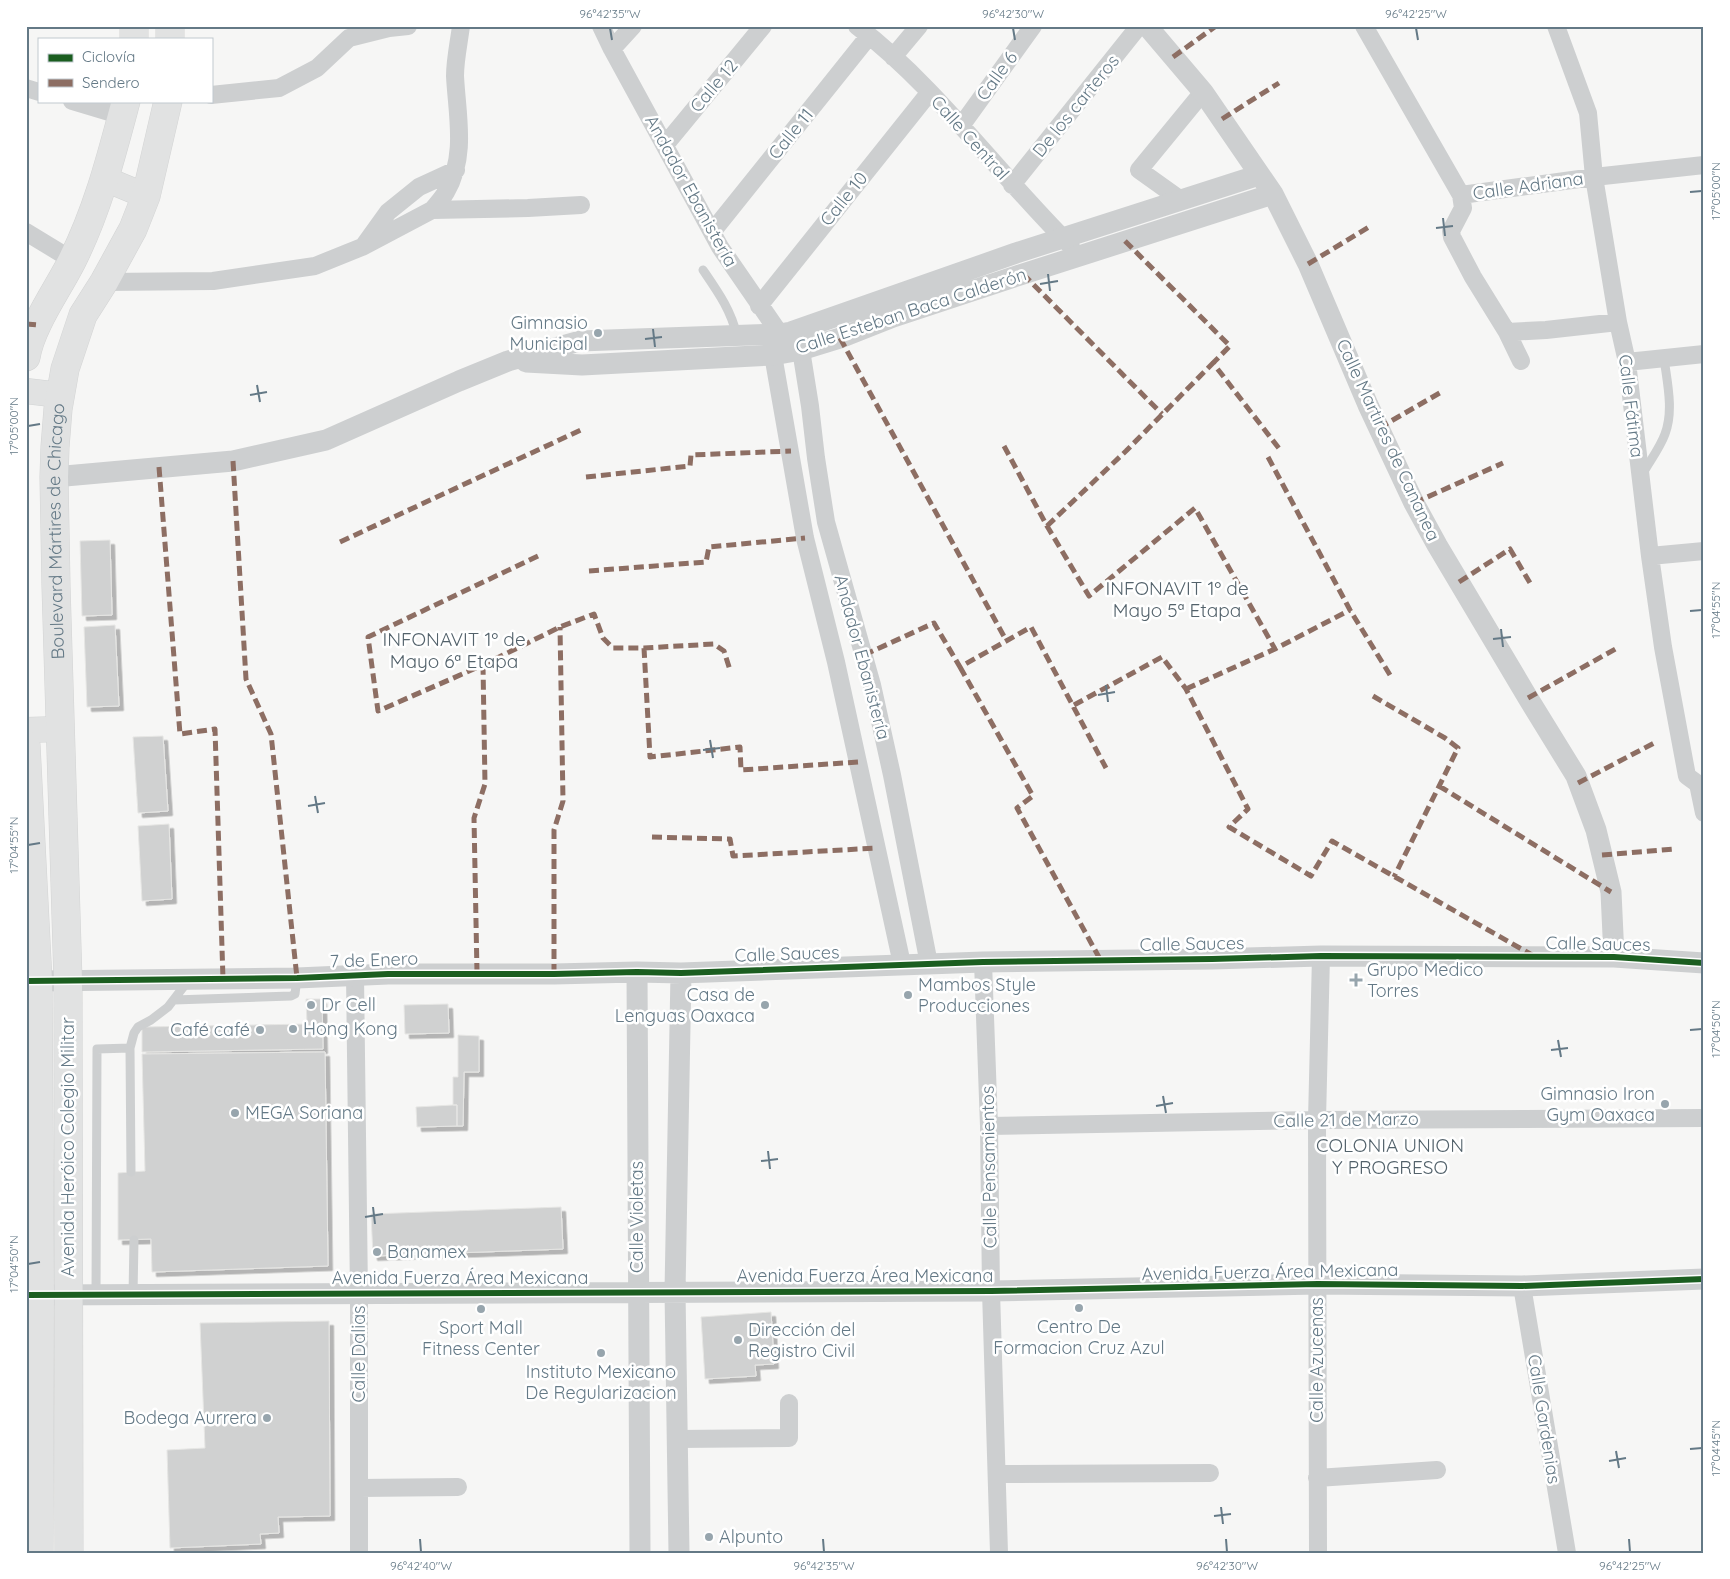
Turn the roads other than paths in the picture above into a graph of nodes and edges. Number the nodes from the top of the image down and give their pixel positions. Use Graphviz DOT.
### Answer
graph roads {
  1 [pos="408,26"];
  2 [pos="461,26"];
  3 [pos="601,26"];
  4 [pos="633,26"];
  5 [pos="763,26"];
  6 [pos="919,26"];
  7 [pos="1033,26"];
  8 [pos="1139,26"];
  9 [pos="1147,26"];
  10 [pos="1364,26"];
  11 [pos="1556,26"];
  12 [pos="863,31"];
  13 [pos="612,49"];
  14 [pos="893,57"];
  15 [pos="26,88"];
  16 [pos="38,92"];
  17 [pos="1203,92"];
  18 [pos="929,93"];
  19 [pos="212,95"];
  20 [pos="79,102"];
  21 [pos="168,102"];
  22 [pos="124,108"];
  23 [pos="961,126"];
  24 [pos="665,145"];
  25 [pos="1704,165"];
  26 [pos="456,170"];
  27 [pos="1259,175"];
  28 [pos="1594,177"];
  29 [pos="105,179"];
  30 [pos="1012,185"];
  31 [pos="1273,194"];
  32 [pos="1461,195"];
  33 [pos="146,196"];
  34 [pos="1180,200"];
  35 [pos="582,205"];
  36 [pos="432,210"];
  37 [pos="26,232"];
  38 [pos="712,232"];
  39 [pos="1063,238"];
  40 [pos="362,247"];
  41 [pos="1080,255"];
  42 [pos="72,260"];
  43 [pos="703,270"];
  44 [pos="104,282"];
  45 [pos="759,306"];
  46 [pos="889,308"];
  47 [pos="1618,322"];
  48 [pos="1507,332"];
  49 [pos="737,346"];
  50 [pos="785,348"];
  51 [pos="1704,354"];
  52 [pos="26,357"];
  53 [pos="1664,358"];
  54 [pos="1520,360"];
  55 [pos="1627,362"];
  56 [pos="26,391"];
  57 [pos="60,395"];
  58 [pos="54,477"];
  59 [pos="1640,477"];
  60 [pos="1704,550"];
  61 [pos="1650,556"];
  62 [pos="60,729"];
  63 [pos="26,730"];
  64 [pos="26,745"];
  65 [pos="1701,784"];
  66 [pos="1704,813"];
  67 [pos="1320,956"];
  68 [pos="1614,957"];
  69 [pos="983,962"];
  70 [pos="1704,963"];
  71 [pos="902,964"];
  72 [pos="929,964"];
  73 [pos="637,972"];
  74 [pos="681,973"];
  75 [pos="355,975"];
  76 [pos="298,978"];
  77 [pos="189,979"];
  78 [pos="32,981"];
  79 [pos="68,981"];
  80 [pos="174,1000"];
  81 [pos="32,1018"];
  82 [pos="130,1048"];
  83 [pos="1704,1118"];
  84 [pos="1317,1120"];
  85 [pos="989,1126"];
  86 [pos="131,1172"];
  87 [pos="134,1240"];
  88 [pos="1704,1278"];
  89 [pos="1318,1284"];
  90 [pos="1522,1286"];
  91 [pos="991,1290"];
  92 [pos="675,1291"];
  93 [pos="638,1292"];
  94 [pos="359,1294"];
  95 [pos="33,1295"];
  96 [pos="69,1295"];
  97 [pos="96,1296"];
  98 [pos="133,1296"];
  99 [pos="789,1403"];
  100 [pos="677,1439"];
  101 [pos="1437,1470"];
  102 [pos="1210,1473"];
  103 [pos="998,1474"];
  104 [pos="1317,1478"];
  105 [pos="32,1481"];
  106 [pos="458,1486"];
  107 [pos="359,1488"];
  108 [pos="39,1553"];
  109 [pos="69,1553"];
  110 [pos="359,1553"];
  111 [pos="640,1553"];
  112 [pos="679,1553"];
  113 [pos="999,1553"];
  114 [pos="1318,1553"];
  115 [pos="1566,1553"];
  1 -- 19 [label="street"];
  2 -- 26 [label="street"];
  3 -- 13 [label="street, Andador Ebanistería"];
  4 -- 13 [label="street"];
  5 -- 24 [label="street, Calle 12"];
  6 -- 14 [label="street"];
  7 -- 23 [label="street, Calle 6"];
  8 -- 30 [label="street, De los carteros"];
  9 -- 17 [label="street, Calle Martires de Cananea"];
  10 -- 32 [label="street"];
  11 -- 28 [label="street, Calle Fátima"];
  12 -- 14 [label="street, Calle Central"];
  12 -- 38 [label="street, Calle 11"];
  13 -- 24 [label="street, Andador Ebanistería"];
  14 -- 18 [label="street, Calle Central"];
  15 -- 16 [label="street"];
  17 -- 27 [label="street, Calle Martires de Cananea"];
  17 -- 34 [label="street"];
  18 -- 23 [label="street, Calle Central"];
  18 -- 45 [label="street, Calle 10"];
  20 -- 22 [label="street"];
  21 -- 33 [label="main road, Boulevard Mártires de Chicago"];
  22 -- 29 [label="main road"];
  23 -- 30 [label="street, Calle Central"];
  24 -- 38 [label="street, Andador Ebanistería"];
  25 -- 28 [label="street, Calle Adriana"];
  26 -- 36 [label="street"];
  26 -- 40 [label="street"];
  27 -- 31 [label="street, Calle Martires de Cananea"];
  27 -- 34 [label="street, Calle Esteban Baca Calderón"];
  28 -- 32 [label="street, Calle Adriana"];
  28 -- 47 [label="street, Calle Fátima"];
  29 -- 33 [label="main road"];
  29 -- 42 [label="main road"];
  30 -- 39 [label="street, Calle Central"];
  31 -- 41 [label="street, Calle Esteban Baca Calderón"];
  31 -- 68 [label="street, Calle Martires de Cananea"];
  32 -- 48 [label="street"];
  33 -- 44 [label="main road, Boulevard Mártires de Chicago"];
  34 -- 39 [label="street, Calle Esteban Baca Calderón"];
  35 -- 36 [label="street"];
  36 -- 40 [label="street"];
  37 -- 42 [label="street"];
  38 -- 45 [label="street, Andador Ebanistería"];
  39 -- 41 [label="street, Calle Central"];
  39 -- 46 [label="street, Calle Esteban Baca Calderón"];
  40 -- 44 [label="street"];
  41 -- 46 [label="street, Calle Esteban Baca Calderón"];
  42 -- 52 [label="main road"];
  43 -- 49 [label="lane"];
  44 -- 57 [label="main road, Boulevard Mártires de Chicago"];
  45 -- 50 [label="street, Andador Ebanistería"];
  46 -- 50 [label="street, Calle Esteban Baca Calderón"];
  47 -- 48 [label="street"];
  47 -- 55 [label="street, Calle Fátima"];
  48 -- 54 [label="street"];
  49 -- 50 [label="street, Calle Esteban Baca Calderón"];
  49 -- 58 [label="street, Calle Esteban Baca Calderón"];
  50 -- 71 [label="street, Andador Ebanistería"];
  50 -- 72 [label="street, Andador Ebanistería"];
  51 -- 53 [label="street"];
  53 -- 55 [label="street"];
  53 -- 59 [label="lane"];
  55 -- 59 [label="street, Calle Fátima"];
  56 -- 57 [label="main road"];
  57 -- 58 [label="main road, Boulevard Mártires de Chicago"];
  58 -- 62 [label="main road, Boulevard Mártires de Chicago"];
  59 -- 61 [label="street, Calle Fátima"];
  60 -- 61 [label="street"];
  61 -- 65 [label="street, Calle Fátima"];
  62 -- 63 [label="main road"];
  62 -- 79 [label="main road, Boulevard Mártires de Chicago"];
  64 -- 78 [label="main road"];
  65 -- 66 [label="street"];
  67 -- 68 [label="street, Calle Sauces"];
  67 -- 69 [label="street, Calle Sauces"];
  67 -- 84 [label="street, Calle Azucenas"];
  68 -- 70 [label="street, Calle Sauces"];
  69 -- 72 [label="street, Calle Sauces"];
  69 -- 85 [label="street, Calle Pensamientos"];
  71 -- 72 [label="street, Calle Sauces"];
  71 -- 74 [label="street, Calle Sauces"];
  73 -- 74 [label="street, 7 de Enero"];
  73 -- 75 [label="street, 7 de Enero"];
  73 -- 93 [label="street, Calle Violetas"];
  74 -- 92 [label="street"];
  75 -- 76 [label="street, 7 de Enero"];
  75 -- 94 [label="street, Calle Dalias"];
  76 -- 77 [label="street, 7 de Enero"];
  76 -- 80 [label="lane"];
  77 -- 79 [label="street, 7 de Enero"];
  77 -- 80 [label="lane"];
  78 -- 79 [label="street, 7 de Enero"];
  78 -- 81 [label="main road, Avenida Heróico Colegio Militar"];
  79 -- 96 [label="main road, Avenida Heróico Colegio Militar"];
  80 -- 82 [label="lane"];
  81 -- 95 [label="main road, Avenida Heróico Colegio Militar"];
  82 -- 86 [label="lane"];
  82 -- 97 [label="lane"];
  83 -- 84 [label="street, Calle 21 de Marzo"];
  84 -- 85 [label="street, Calle 21 de Marzo"];
  84 -- 89 [label="street, Calle Azucenas"];
  85 -- 91 [label="street, Calle Pensamientos"];
  87 -- 98 [label="lane"];
  88 -- 90 [label="street, Avenida Fuerza Área Mexicana"];
  89 -- 90 [label="street, Avenida Fuerza Área Mexicana"];
  89 -- 91 [label="street, Avenida Fuerza Área Mexicana"];
  89 -- 104 [label="street, Calle Azucenas"];
  90 -- 115 [label="street, Calle Gardenias"];
  91 -- 92 [label="street, Avenida Fuerza Área Mexicana"];
  91 -- 103 [label="street, Calle Pensamientos"];
  92 -- 93 [label="street, Avenida Fuerza Área Mexicana"];
  92 -- 100 [label="street"];
  93 -- 94 [label="street, Avenida Fuerza Área Mexicana"];
  93 -- 111 [label="street, Calle Violetas"];
  94 -- 98 [label="street, Avenida Fuerza Área Mexicana"];
  94 -- 107 [label="street, Calle Dalias"];
  95 -- 96 [label="street, Avenida Fuerza Área Mexicana"];
  95 -- 105 [label="main road, Avenida Heróico Colegio Militar"];
  96 -- 97 [label="street, Avenida Fuerza Área Mexicana"];
  96 -- 109 [label="main road, Avenida Heróico Colegio Militar"];
  97 -- 98 [label="street, Avenida Fuerza Área Mexicana"];
  99 -- 100 [label="street"];
  100 -- 112 [label="street"];
  101 -- 104 [label="street"];
  102 -- 103 [label="street"];
  103 -- 113 [label="street, Calle Pensamientos"];
  104 -- 114 [label="street, Calle Azucenas"];
  105 -- 108 [label="main road, Avenida Heróico Colegio Militar"];
  106 -- 107 [label="street"];
  107 -- 110 [label="street, Calle Dalias"];
}
